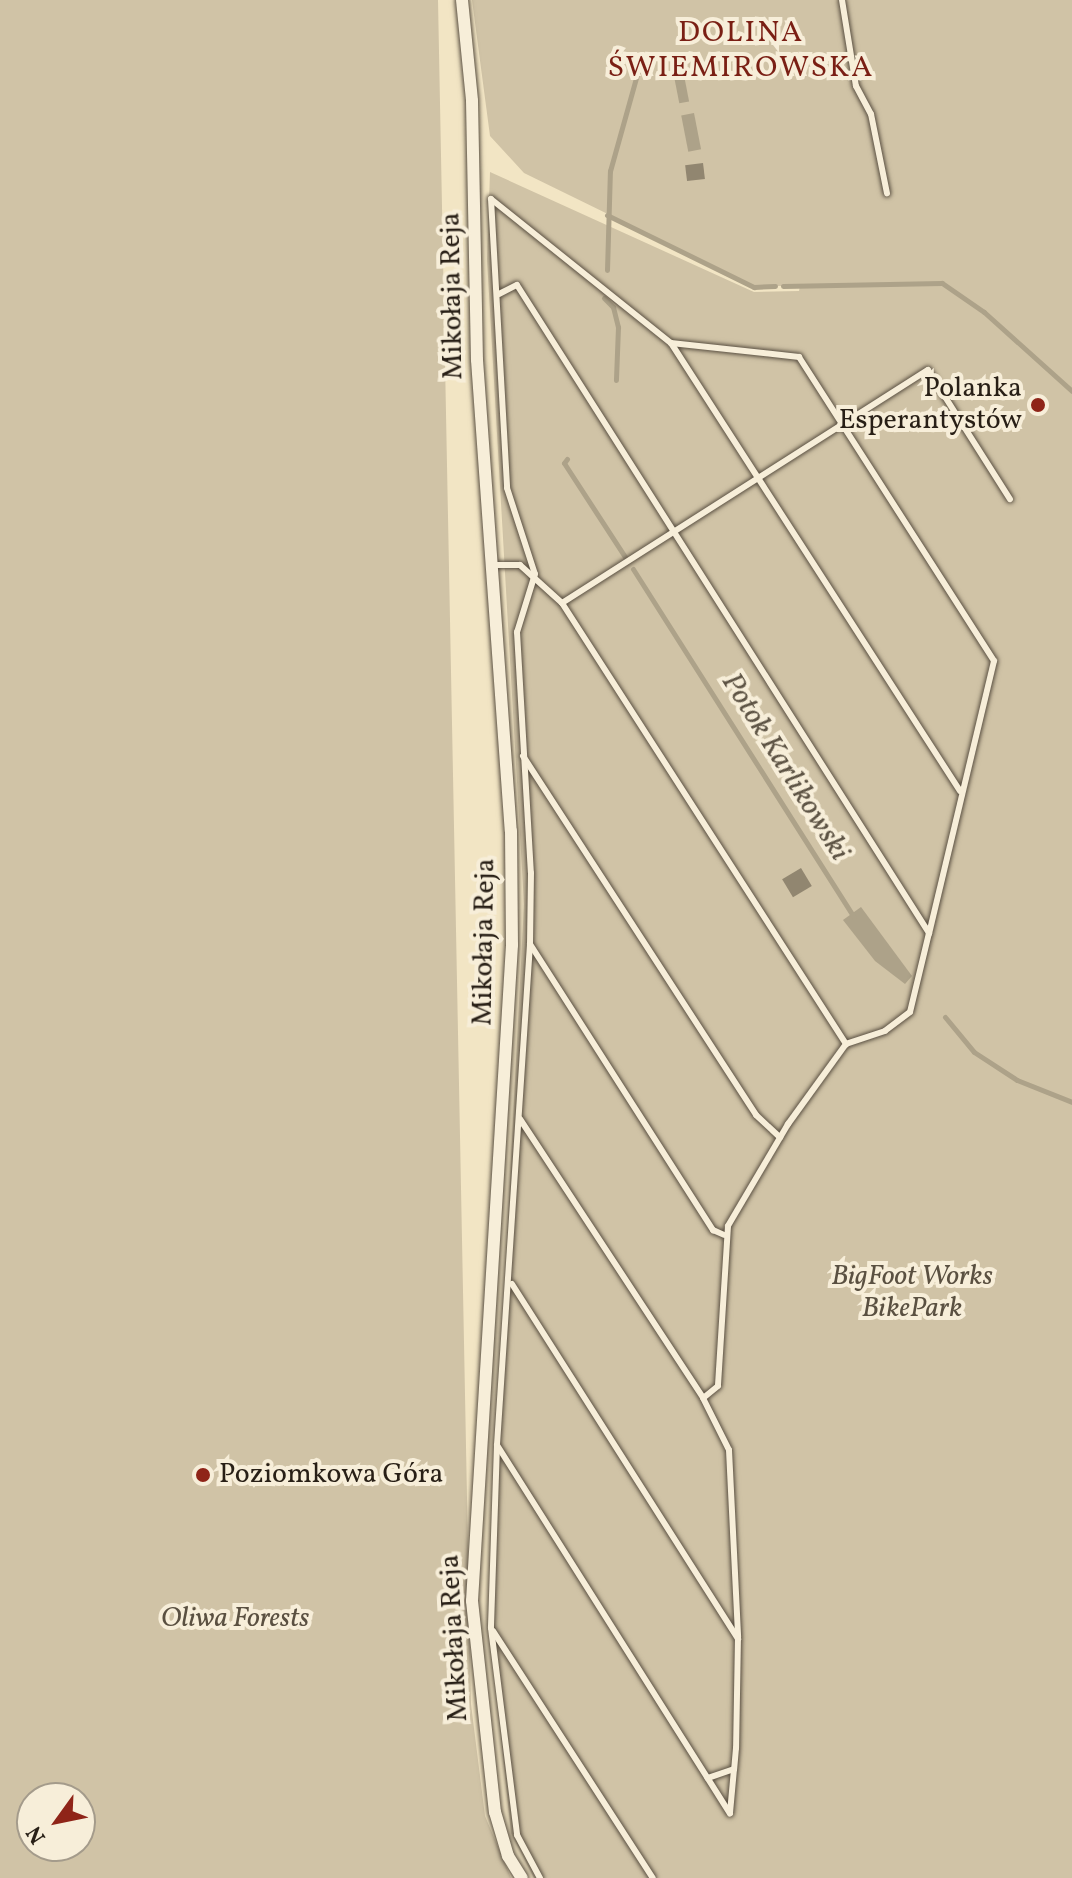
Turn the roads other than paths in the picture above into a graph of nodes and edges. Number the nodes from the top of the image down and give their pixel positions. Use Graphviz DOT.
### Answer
graph roads {
  1 [pos="462,0"];
  2 [pos="842,0"];
  3 [pos="887,193"];
  4 [pos="499,294"];
  5 [pos="671,343"];
  6 [pos="842,423"];
  7 [pos="759,478"];
  8 [pos="1010,499"];
  9 [pos="675,529"];
  10 [pos="489,565"];
  11 [pos="535,574"];
  12 [pos="562,603"];
  13 [pos="521,753"];
  14 [pos="960,791"];
  15 [pos="929,933"];
  16 [pos="530,944"];
  17 [pos="846,1044"];
  18 [pos="520,1119"];
  19 [pos="780,1137"];
  20 [pos="724,1235"];
  21 [pos="511,1283"];
  22 [pos="703,1398"];
  23 [pos="497,1445"];
  24 [pos="491,1628"];
  25 [pos="738,1639"];
  26 [pos="734,1769"];
  27 [pos="708,1778"];
  28 [pos="522,1878"];
  29 [pos="540,1878"];
  30 [pos="653,1878"];
  1 -- 10 [label="street, Mikołaja Reja"];
  2 -- 3 [label="lane"];
  4 -- 5 [label="lane"];
  4 -- 9 [label="lane"];
  4 -- 11 [label="lane"];
  5 -- 6 [label="lane"];
  5 -- 7 [label="lane"];
  6 -- 7 [label="lane"];
  6 -- 8 [label="lane"];
  6 -- 14 [label="lane"];
  7 -- 9 [label="lane"];
  7 -- 14 [label="lane"];
  9 -- 12 [label="lane"];
  9 -- 15 [label="lane"];
  10 -- 11 [label="lane"];
  10 -- 28 [label="street, Mikołaja Reja"];
  11 -- 12 [label="lane"];
  11 -- 13 [label="lane"];
  12 -- 17 [label="lane"];
  13 -- 16 [label="lane"];
  13 -- 19 [label="lane"];
  14 -- 15 [label="lane"];
  15 -- 17 [label="lane"];
  16 -- 18 [label="lane"];
  16 -- 20 [label="lane"];
  17 -- 19 [label="lane"];
  18 -- 21 [label="lane"];
  18 -- 22 [label="lane"];
  19 -- 20 [label="lane"];
  20 -- 22 [label="lane"];
  21 -- 23 [label="lane"];
  21 -- 25 [label="lane"];
  22 -- 25 [label="lane"];
  23 -- 24 [label="lane"];
  23 -- 27 [label="lane"];
  24 -- 29 [label="lane"];
  24 -- 30 [label="lane"];
  25 -- 26 [label="lane"];
  26 -- 27 [label="lane"];
  26 -- 27 [label="lane"];
}
